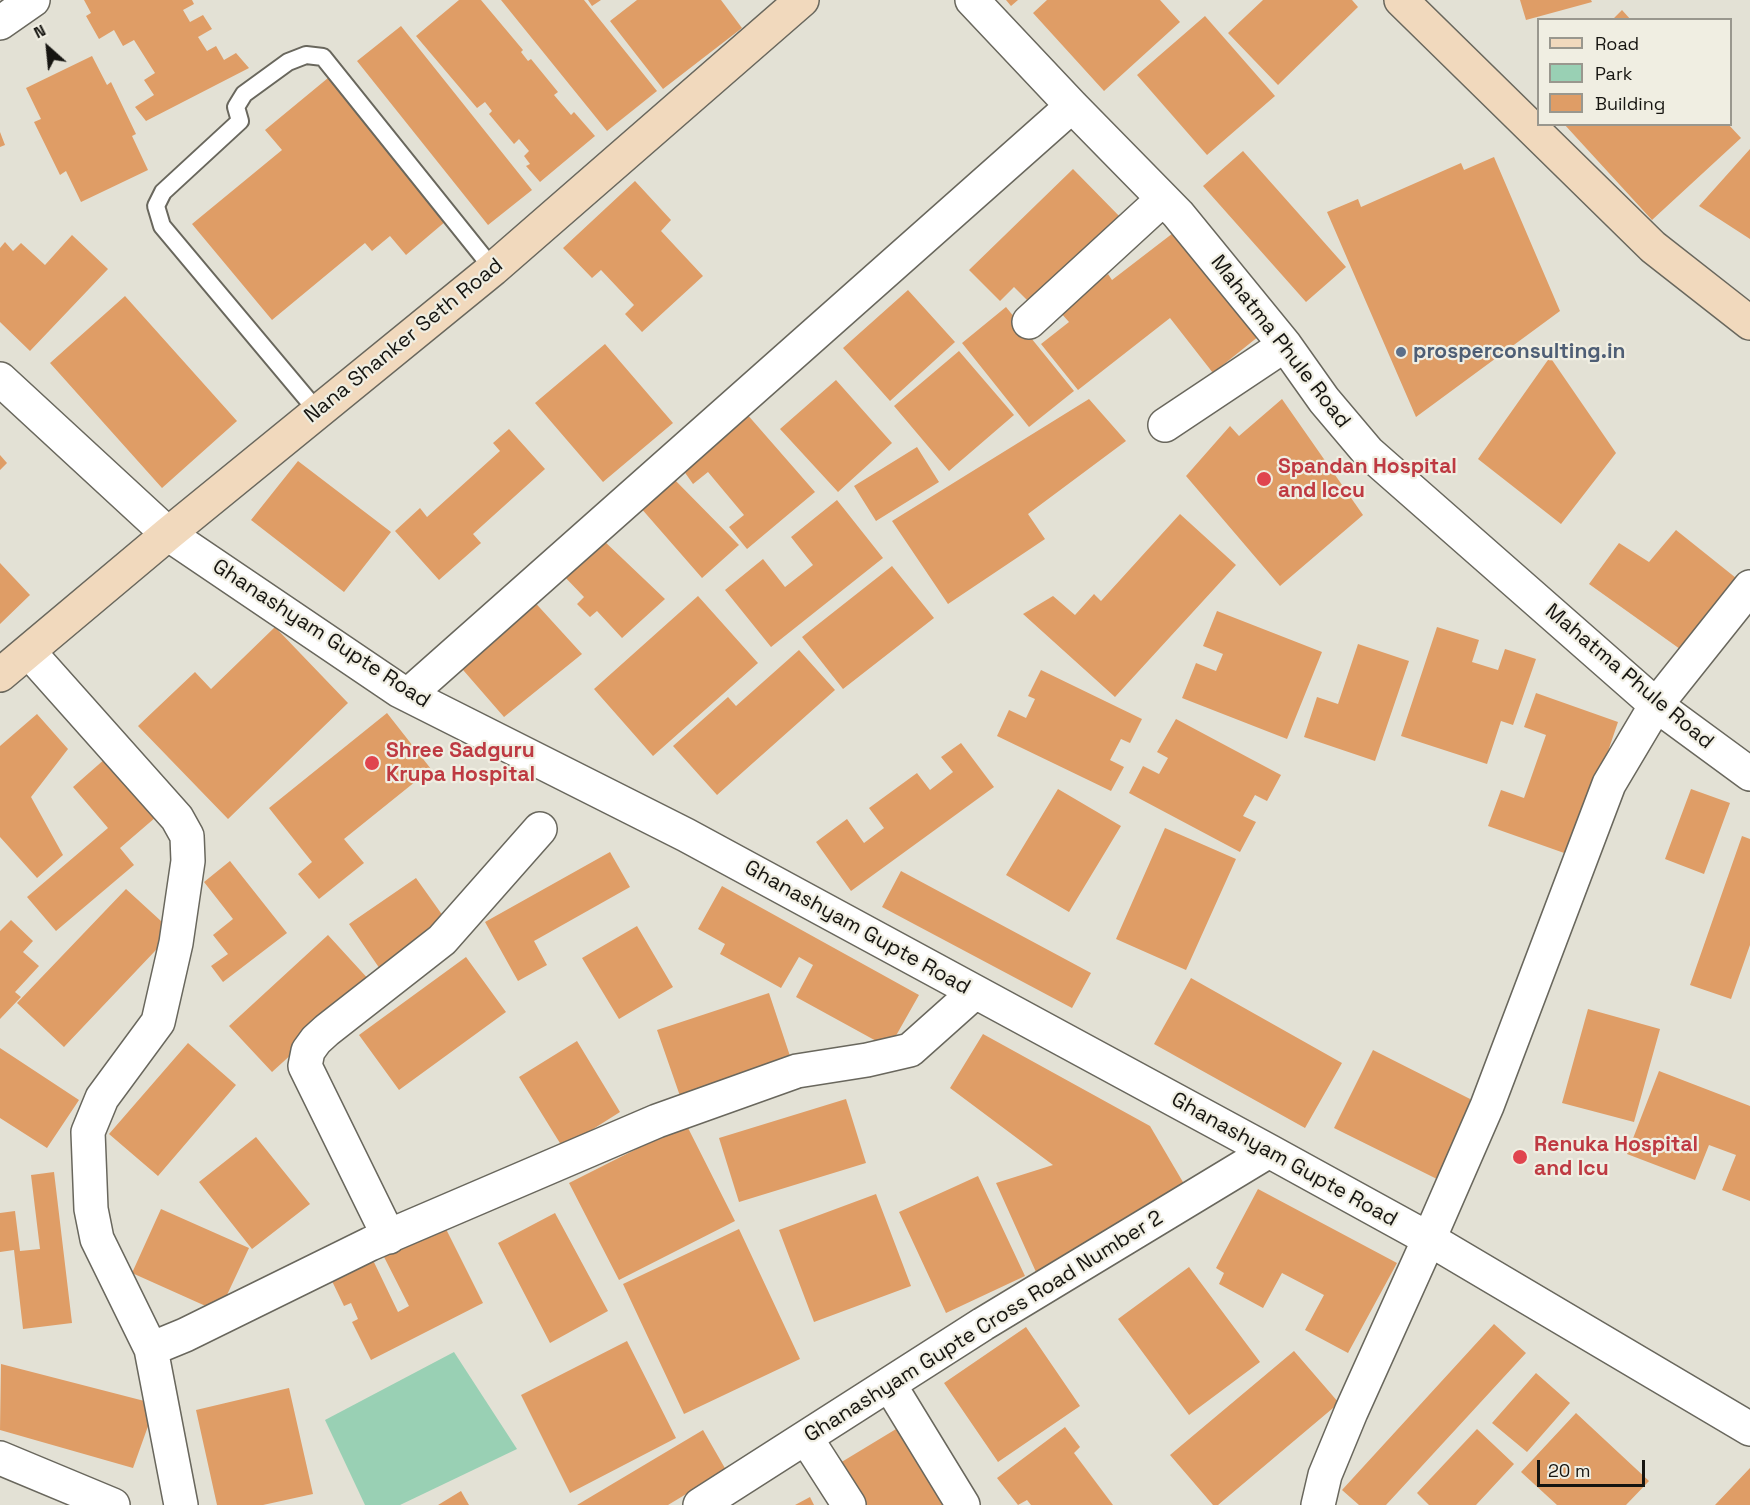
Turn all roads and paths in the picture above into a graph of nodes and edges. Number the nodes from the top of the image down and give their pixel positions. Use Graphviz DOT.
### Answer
graph roads {
  1 [pos="33,0"];
  2 [pos="802,0"];
  3 [pos="972,0"];
  4 [pos="1414,6"];
  5 [pos="0,23"];
  6 [pos="1072,106"];
  7 [pos="1163,199"];
  8 [pos="493,269"];
  9 [pos="1029,322"];
  10 [pos="1750,323"];
  11 [pos="1285,345"];
  12 [pos="0,379"];
  13 [pos="318,412"];
  14 [pos="1164,425"];
  15 [pos="168,534"];
  16 [pos="1750,587"];
  17 [pos="29,652"];
  18 [pos="0,675"];
  19 [pos="408,695"];
  20 [pos="1656,705"];
  21 [pos="1750,774"];
  22 [pos="540,829"];
  23 [pos="975,992"];
  24 [pos="1269,1151"];
  25 [pos="389,1237"];
  26 [pos="1429,1239"];
  27 [pos="151,1350"];
  28 [pos="889,1384"];
  29 [pos="1750,1429"];
  30 [pos="806,1438"];
  31 [pos="0,1458"];
  32 [pos="113,1505"];
  33 [pos="181,1505"];
  34 [pos="700,1505"];
  35 [pos="849,1505"];
  36 [pos="963,1505"];
  37 [pos="1318,1505"];
  1 -- 5 [label="street"];
  2 -- 8 [label="street, Nana Shanker Seth Road"];
  3 -- 6 [label="street, Mahatma Phule Road"];
  4 -- 10 [label="street"];
  6 -- 7 [label="street, Mahatma Phule Road"];
  6 -- 19 [label="street"];
  7 -- 9 [label="street"];
  7 -- 11 [label="street, Mahatma Phule Road"];
  8 -- 13 [label="street, Nana Shanker Seth Road"];
  8 -- 13 [label="lane"];
  11 -- 14 [label="street"];
  11 -- 20 [label="street, Mahatma Phule Road"];
  12 -- 15 [label="street, Ghanashyam Gupte Road"];
  13 -- 15 [label="street, Nana Shanker Seth Road"];
  15 -- 17 [label="street, Nana Shanker Seth Road"];
  15 -- 19 [label="street, Ghanashyam Gupte Road"];
  16 -- 20 [label="street"];
  17 -- 18 [label="street, Nana Shanker Seth Road"];
  17 -- 27 [label="street"];
  19 -- 23 [label="street, Ghanashyam Gupte Road"];
  20 -- 21 [label="street, Mahatma Phule Road"];
  20 -- 26 [label="street"];
  22 -- 25 [label="street"];
  23 -- 24 [label="street, Ghanashyam Gupte Road"];
  23 -- 25 [label="street"];
  24 -- 26 [label="street, Ghanashyam Gupte Road"];
  24 -- 28 [label="street, Ghanashyam Gupte Cross Road Number 2"];
  25 -- 27 [label="street"];
  26 -- 29 [label="street, Ghanashyam Gupte Road"];
  26 -- 37 [label="street"];
  27 -- 33 [label="street"];
  28 -- 30 [label="street, Ghanashyam Gupte Cross Road Number 2"];
  28 -- 36 [label="street"];
  30 -- 34 [label="street, Ghanashyam Gupte Cross Road Number 2"];
  30 -- 35 [label="street"];
  31 -- 32 [label="street"];
}
